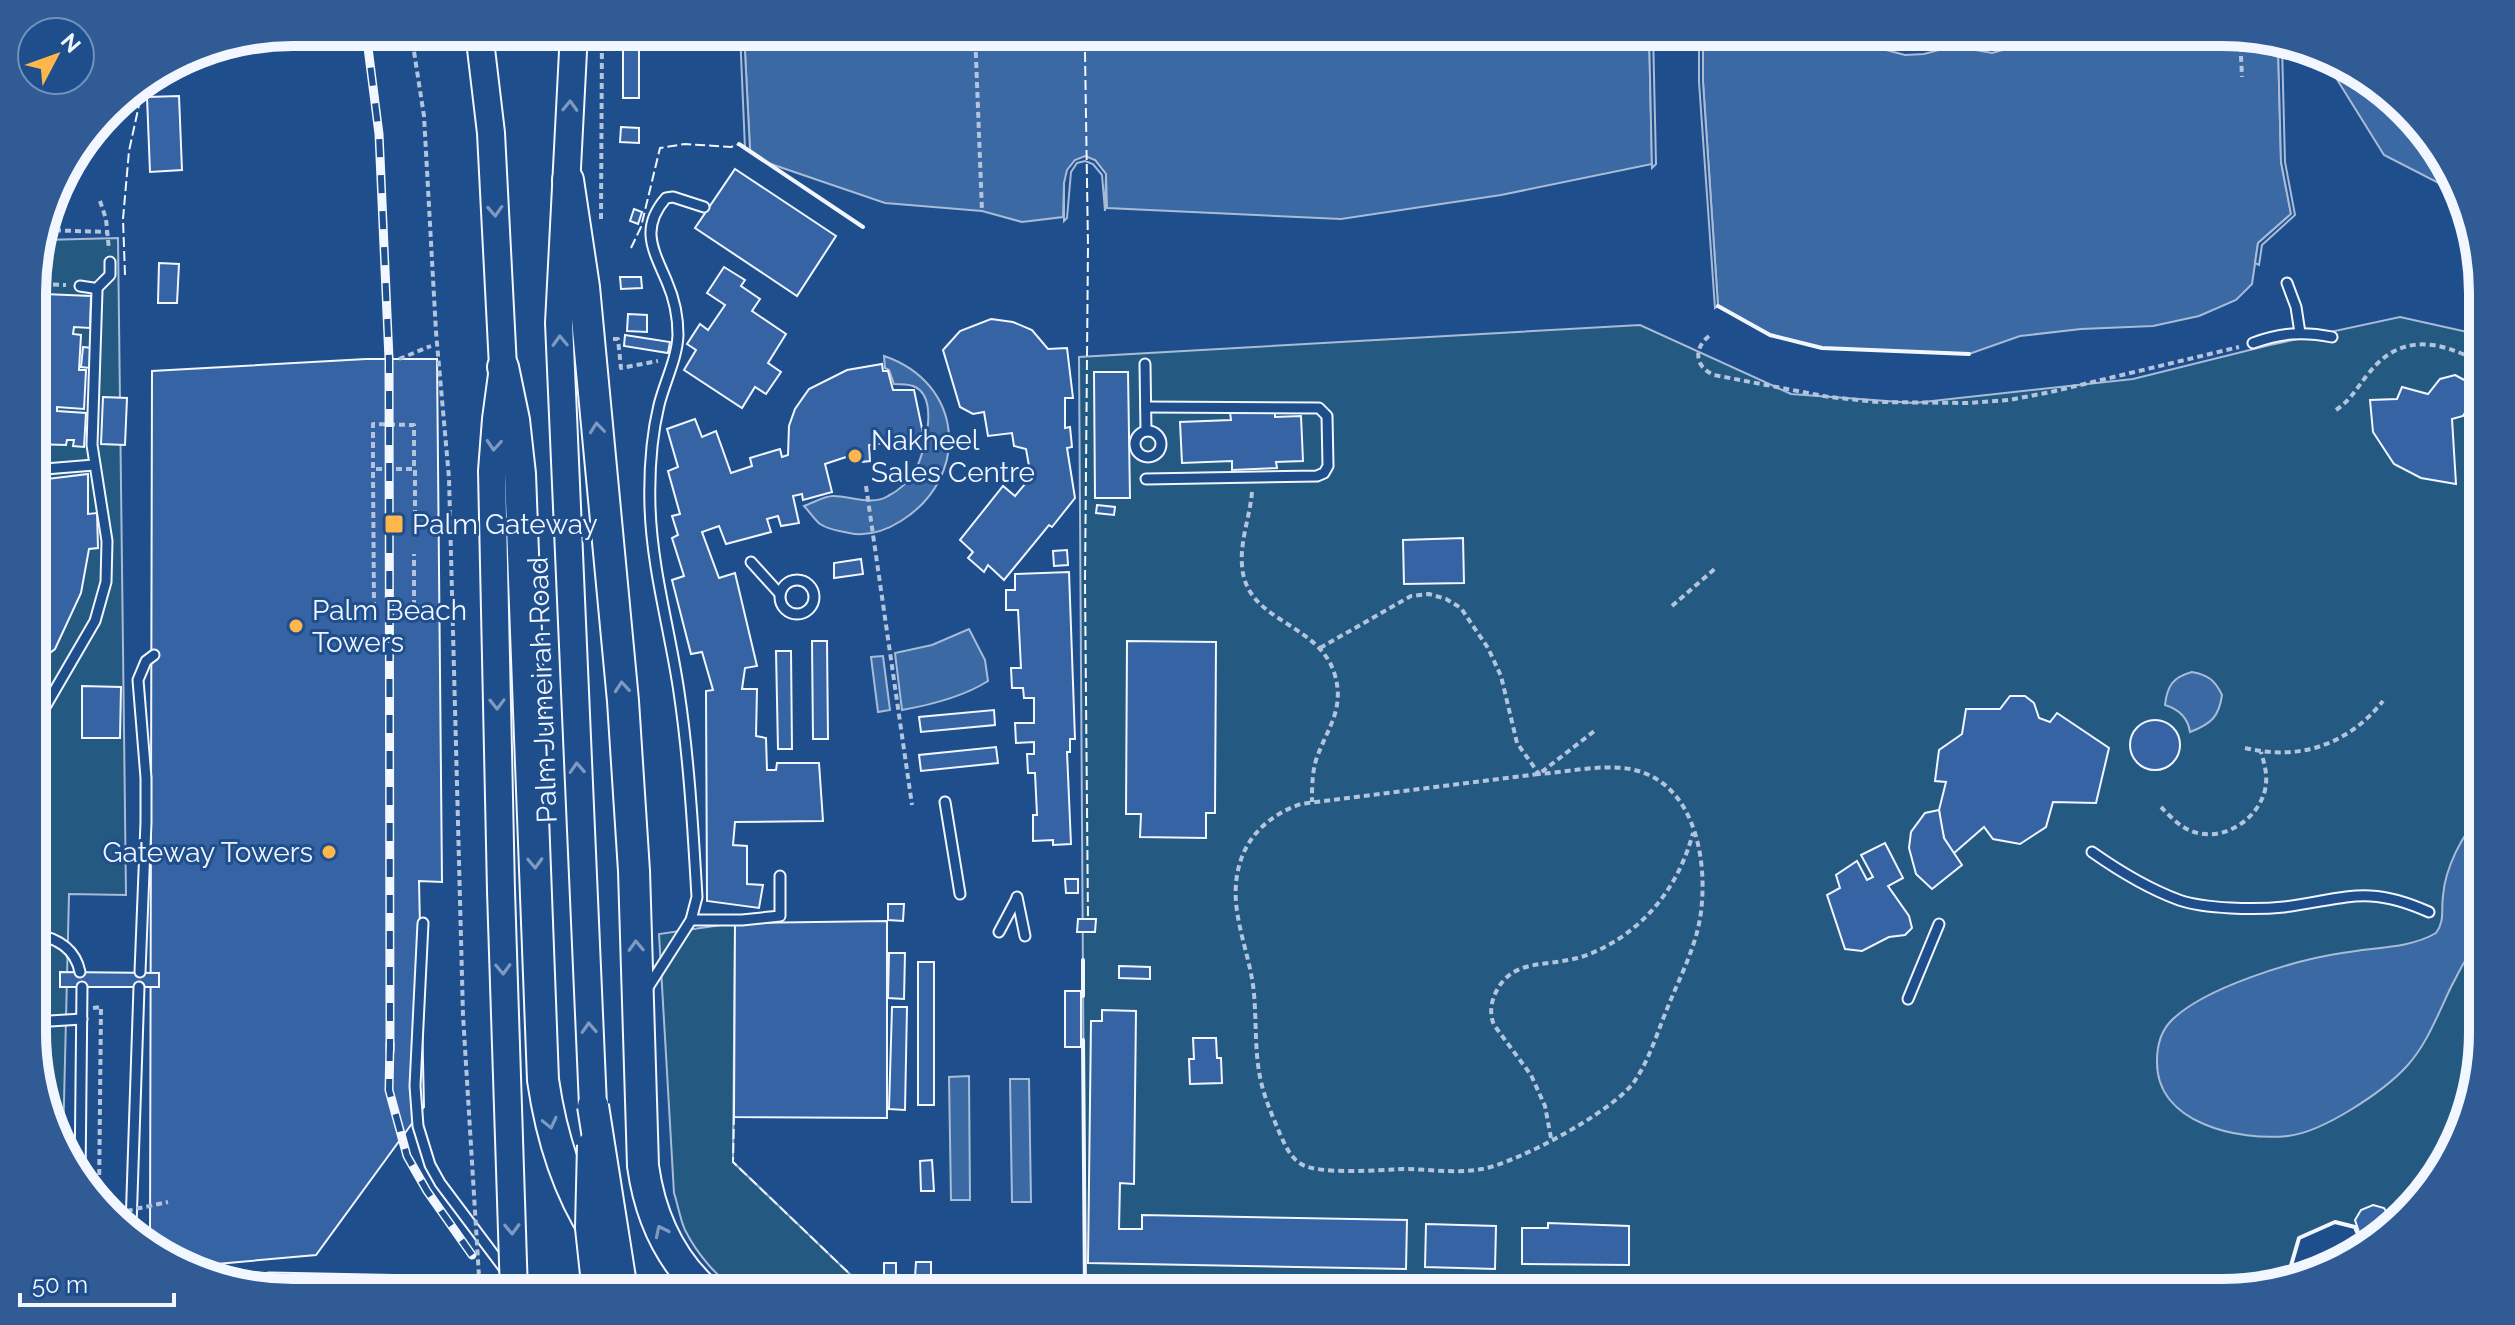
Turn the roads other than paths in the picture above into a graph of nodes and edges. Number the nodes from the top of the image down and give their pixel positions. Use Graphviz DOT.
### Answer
graph roads {
  1 [pos="481,47"];
  2 [pos="573,47"];
  3 [pos="568,180"];
  4 [pos="704,207"];
  5 [pos="110,262"];
  6 [pos="2287,283"];
  7 [pos="80,286"];
  8 [pos="96,289"];
  9 [pos="2300,333"];
  10 [pos="2332,337"];
  11 [pos="2253,343"];
  12 [pos="1145,364"];
  13 [pos="503,367"];
  14 [pos="1146,407"];
  15 [pos="1146,431"];
  16 [pos="94,465"];
  17 [pos="47,469"];
  18 [pos="1146,479"];
  19 [pos="751,562"];
  20 [pos="780,594"];
  21 [pos="154,655"];
  22 [pos="46,705"];
  23 [pos="945,802"];
  24 [pos="2092,852"];
  25 [pos="780,876"];
  26 [pos="960,894"];
  27 [pos="2429,912"];
  28 [pos="691,920"];
  29 [pos="423,923"];
  30 [pos="1939,924"];
  31 [pos="999,932"];
  32 [pos="46,935"];
  33 [pos="1025,936"];
  34 [pos="80,972"];
  35 [pos="140,972"];
  36 [pos="82,987"];
  37 [pos="139,987"];
  38 [pos="1908,999"];
  39 [pos="638,1002"];
  40 [pos="82,1019"];
  41 [pos="46,1021"];
  42 [pos="593,1106"];
  43 [pos="80,1158"];
  44 [pos="131,1219"];
  45 [pos="279,1278"];
  46 [pos="319,1279"];
  47 [pos="508,1279"];
  48 [pos="517,1279"];
  49 [pos="594,1279"];
  50 [pos="623,1279"];
  51 [pos="623,1279"];
  52 [pos="695,1279"];
  1 -- 13 [label="main road, one-way"];
  3 -- 2 [label="main road, Palm Jumeirah Road, one-way"];
  39 -- 3 [label="main road, one-way"];
  42 -- 3 [label="main road, Palm Jumeirah Road, one-way"];
  4 -- 28 [label="lane"];
  5 -- 8 [label="lane"];
  6 -- 9 [label="lane"];
  7 -- 8 [label="lane"];
  8 -- 16 [label="lane"];
  9 -- 10 [label="lane"];
  9 -- 11 [label="lane"];
  12 -- 14 [label="lane"];
  13 -- 48 [label="main road, one-way, bridge"];
  13 -- 50 [label="main road, one-way"];
  14 -- 15 [label="lane"];
  14 -- 18 [label="lane"];
  16 -- 17 [label="lane"];
  16 -- 22 [label="lane"];
  19 -- 20 [label="lane"];
  21 -- 35 [label="lane"];
  23 -- 26 [label="lane"];
  24 -- 27 [label="lane"];
  25 -- 28 [label="lane"];
  28 -- 39 [label="lane"];
  29 -- 47 [label="lane"];
  30 -- 38 [label="lane"];
  31 -- 33 [label="lane"];
  32 -- 34 [label="lane"];
  36 -- 40 [label="lane"];
  37 -- 44 [label="lane"];
  52 -- 39 [label="main road, one-way"];
  40 -- 41 [label="lane"];
  40 -- 43 [label="lane"];
  42 -- 49 [label="main road, Palm Jumeirah Road, bridge"];
  42 -- 51 [label="main road, bridge"];
  45 -- 46 [label="lane"];
}
